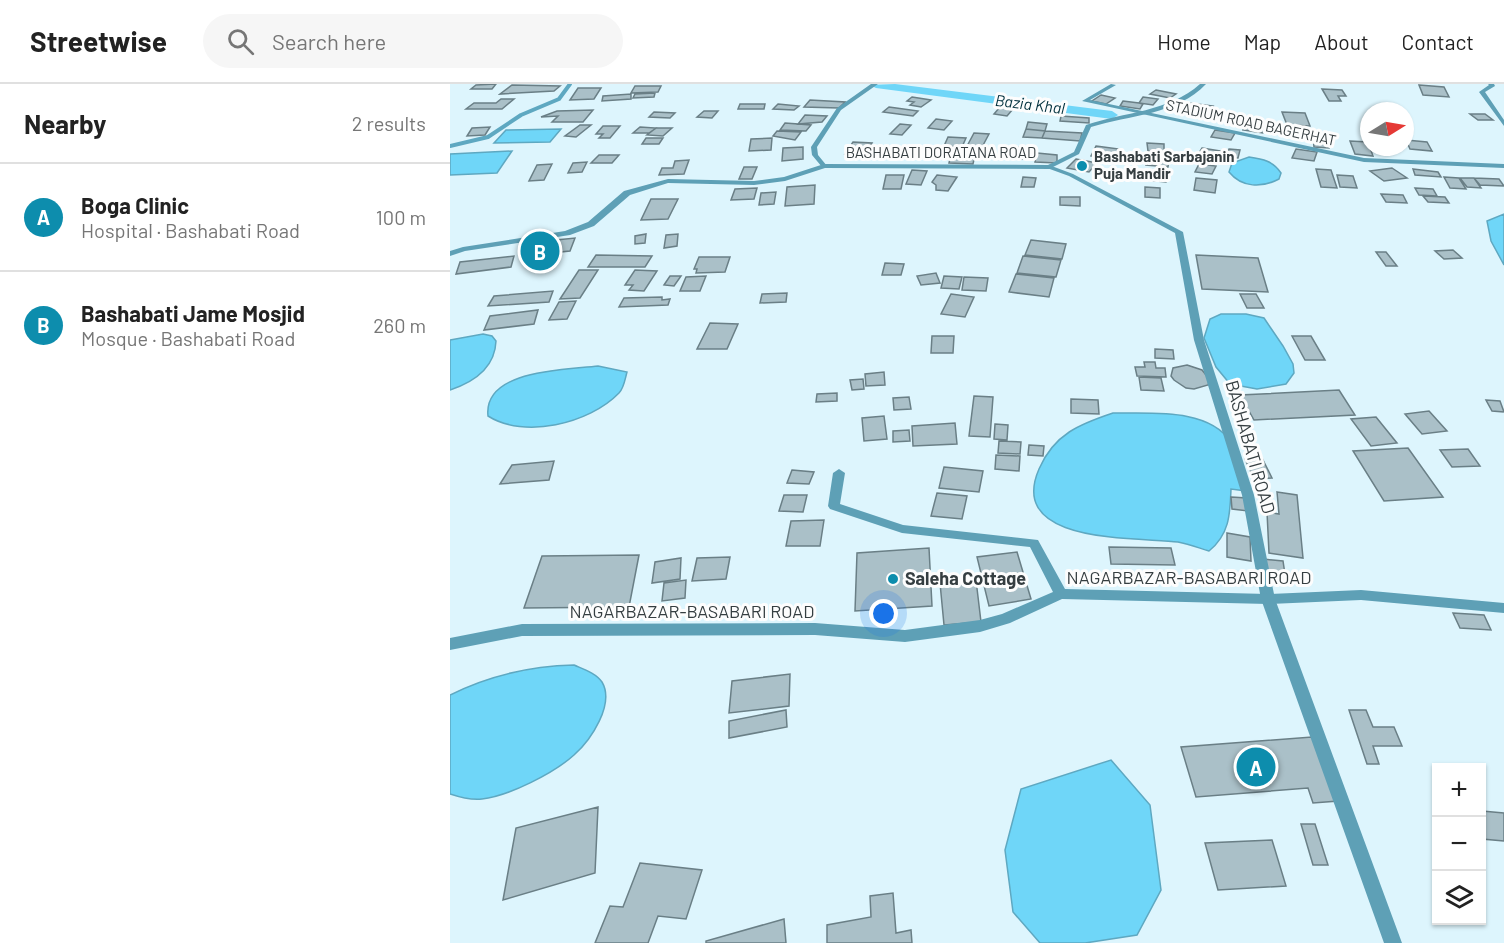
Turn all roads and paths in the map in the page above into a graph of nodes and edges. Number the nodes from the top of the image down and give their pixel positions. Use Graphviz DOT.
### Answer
graph roads {
  1 [pos="875,84"];
  2 [pos="1203,84"];
  3 [pos="1491,84"];
  4 [pos="1113,85"];
  5 [pos="1137,112"];
  6 [pos="1504,124"];
  7 [pos="825,166"];
  8 [pos="1504,166"];
  9 [pos="1049,167"];
  10 [pos="450,254"];
  11 [pos="839,473"];
  12 [pos="1061,594"];
  13 [pos="1268,599"];
  14 [pos="1504,608"];
  15 [pos="450,644"];
  16 [pos="1393,943"];
  1 -- 7 [label="street"];
  2 -- 5 [label="street"];
  3 -- 6 [label="street"];
  4 -- 5 [label="street, STADIUM ROAD BAGERHAT"];
  5 -- 8 [label="street, STADIUM ROAD BAGERHAT"];
  5 -- 9 [label="street, BASHABATI DORATANA ROAD"];
  7 -- 9 [label="street, BASHABATI DORATANA ROAD"];
  7 -- 10 [label="street"];
  9 -- 13 [label="street, BASHABATI ROAD"];
  11 -- 12 [label="street"];
  12 -- 13 [label="street, NAGARBAZAR-BASABARI ROAD"];
  12 -- 15 [label="street, NAGARBAZAR-BASABARI ROAD"];
  13 -- 14 [label="street, NAGARBAZAR-BASABARI ROAD"];
  13 -- 16 [label="street, BASHABATI ROAD"];
}
